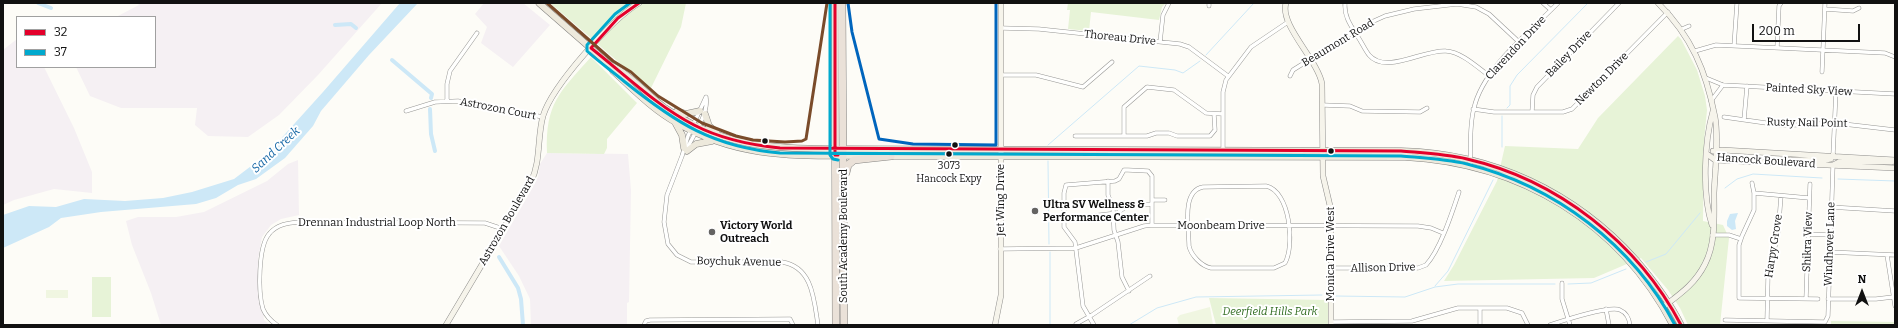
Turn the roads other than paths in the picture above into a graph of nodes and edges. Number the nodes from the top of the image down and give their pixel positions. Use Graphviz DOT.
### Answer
graph roads {
  1 [pos="539,3"];
  2 [pos="639,3"];
  3 [pos="835,3"];
  4 [pos="842,3"];
  5 [pos="1001,3"];
  6 [pos="1169,3"];
  7 [pos="1286,3"];
  8 [pos="1346,3"];
  9 [pos="1543,3"];
  10 [pos="1558,3"];
  11 [pos="1619,3"];
  12 [pos="1658,3"];
  13 [pos="1737,3"];
  14 [pos="1781,3"];
  15 [pos="1826,3"];
  16 [pos="1859,8"];
  17 [pos="1825,9"];
  18 [pos="1551,10"];
  19 [pos="1668,12"];
  20 [pos="1288,22"];
  21 [pos="1689,26"];
  22 [pos="1001,28"];
  23 [pos="1682,30"];
  24 [pos="1355,32"];
  25 [pos="477,33"];
  26 [pos="1160,42"];
  27 [pos="1518,42"];
  28 [pos="1734,46"];
  29 [pos="591,48"];
  30 [pos="1777,48"];
  31 [pos="1823,50"];
  32 [pos="1695,51"];
  33 [pos="1895,57"];
  34 [pos="1311,59"];
  35 [pos="1112,62"];
  36 [pos="610,65"];
  37 [pos="1822,72"];
  38 [pos="1001,75"];
  39 [pos="1488,75"];
  40 [pos="1228,76"];
  41 [pos="1290,76"];
  42 [pos="1706,78"];
  43 [pos="1723,85"];
  44 [pos="1747,86"];
  45 [pos="1836,91"];
  46 [pos="1895,94"];
  47 [pos="447,100"];
  48 [pos="1711,101"];
  49 [pos="1323,106"];
  50 [pos="666,108"];
  51 [pos="1427,108"];
  52 [pos="1473,109"];
  53 [pos="1713,110"];
  54 [pos="406,111"];
  55 [pos="702,112"];
  56 [pos="1532,112"];
  57 [pos="1214,114"];
  58 [pos="1223,114"];
  59 [pos="543,117"];
  60 [pos="1724,117"];
  61 [pos="1744,120"];
  62 [pos="675,123"];
  63 [pos="1835,123"];
  64 [pos="694,128"];
  65 [pos="1895,130"];
  66 [pos="1075,136"];
  67 [pos="1124,136"];
  68 [pos="715,140"];
  69 [pos="732,140"];
  70 [pos="1223,150"];
  71 [pos="1716,150"];
  72 [pos="684,152"];
  73 [pos="835,152"];
  74 [pos="843,152"];
  75 [pos="1001,153"];
  76 [pos="1323,154"];
  77 [pos="1707,154"];
  78 [pos="1834,155"];
  79 [pos="891,156"];
  80 [pos="1715,160"];
  81 [pos="1770,161"];
  82 [pos="1895,161"];
  83 [pos="1470,163"];
  84 [pos="1833,165"];
  85 [pos="1895,168"];
  86 [pos="1108,181"];
  87 [pos="1752,183"];
  88 [pos="1810,184"];
  89 [pos="1459,192"];
  90 [pos="1754,194"];
  91 [pos="1781,196"];
  92 [pos="1809,198"];
  93 [pos="1165,200"];
  94 [pos="1152,202"];
  95 [pos="1830,207"];
  96 [pos="844,209"];
  97 [pos="1895,211"];
  98 [pos="1113,213"];
  99 [pos="1064,217"];
  100 [pos="1152,226"];
  101 [pos="1189,226"];
  102 [pos="1288,226"];
  103 [pos="1331,226"];
  104 [pos="503,229"];
  105 [pos="1443,233"];
  106 [pos="1713,233"];
  107 [pos="1807,234"];
  108 [pos="1116,235"];
  109 [pos="1830,235"];
  110 [pos="1741,239"];
  111 [pos="1076,248"];
  112 [pos="1000,249"];
  113 [pos="1829,252"];
  114 [pos="1887,255"];
  115 [pos="1895,255"];
  116 [pos="1331,268"];
  117 [pos="1150,276"];
  118 [pos="1562,282"];
  119 [pos="1129,291"];
  120 [pos="1893,297"];
  121 [pos="1768,298"];
  122 [pos="1806,299"];
  123 [pos="1818,299"];
  124 [pos="1828,299"];
  125 [pos="1666,305"];
  126 [pos="1895,306"];
  127 [pos="1480,308"];
  128 [pos="1606,309"];
  129 [pos="1089,317"];
  130 [pos="723,319"];
  131 [pos="1569,320"];
  132 [pos="1725,320"];
  133 [pos="1767,320"];
  134 [pos="1331,323"];
  135 [pos="1076,324"];
  136 [pos="277,325"];
  137 [pos="446,325"];
  138 [pos="644,325"];
  139 [pos="723,325"];
  140 [pos="794,325"];
  141 [pos="818,325"];
  142 [pos="836,325"];
  143 [pos="844,325"];
  144 [pos="995,325"];
  145 [pos="1094,325"];
  146 [pos="1480,325"];
  147 [pos="1528,325"];
  148 [pos="1550,325"];
  149 [pos="1570,325"];
  150 [pos="1609,325"];
  151 [pos="1630,325"];
  152 [pos="1673,325"];
  153 [pos="1681,325"];
  1 -- 29 [label="main road"];
  2 -- 29 [label="main road, Astrozon Boulevard"];
  3 -- 73 [label="highway, South Academy Boulevard"];
  4 -- 74 [label="highway, South Academy Boulevard"];
  5 -- 22 [label="main road, Jet Wing Drive"];
  6 -- 26 [label="street"];
  7 -- 20 [label="main road, Monica Drive West"];
  8 -- 24 [label="street"];
  9 -- 18 [label="street"];
  10 -- 18 [label="street, Clarendon Drive"];
  11 -- 56 [label="street, Bailey Drive"];
  12 -- 19 [label="main road"];
  13 -- 28 [label="street"];
  14 -- 30 [label="street"];
  15 -- 17 [label="street"];
  16 -- 17 [label="street"];
  17 -- 31 [label="street"];
  18 -- 27 [label="street, Clarendon Drive"];
  19 -- 23 [label="main road"];
  19 -- 56 [label="street, Newton Drive"];
  20 -- 34 [label="main road, Monica Drive West"];
  20 -- 40 [label="street"];
  21 -- 23 [label="street"];
  22 -- 26 [label="street, Thoreau Drive"];
  22 -- 38 [label="main road, Jet Wing Drive"];
  23 -- 32 [label="main road"];
  24 -- 27 [label="street, Beaumont Road"];
  24 -- 34 [label="street, Beaumont Road"];
  24 -- 39 [label="street"];
  25 -- 47 [label="street"];
  26 -- 40 [label="street, Thoreau Drive"];
  27 -- 39 [label="street, Clarendon Drive"];
  28 -- 30 [label="street"];
  28 -- 32 [label="street"];
  29 -- 36 [label="main road"];
  29 -- 59 [label="main road, Astrozon Boulevard"];
  30 -- 31 [label="street"];
  31 -- 33 [label="street"];
  31 -- 37 [label="street"];
  32 -- 42 [label="main road"];
  34 -- 41 [label="street, Beaumont Road"];
  34 -- 49 [label="main road, Monica Drive West"];
  35 -- 38 [label="street"];
  36 -- 50 [label="main road"];
  36 -- 62 [label="main road"];
  38 -- 75 [label="main road, Jet Wing Drive"];
  39 -- 52 [label="street, Clarendon Drive"];
  40 -- 58 [label="street"];
  42 -- 43 [label="street, Painted Sky View"];
  42 -- 48 [label="main road"];
  43 -- 44 [label="street, Painted Sky View"];
  43 -- 48 [label="street"];
  44 -- 45 [label="street, Painted Sky View"];
  44 -- 61 [label="street"];
  45 -- 46 [label="street, Painted Sky View"];
  45 -- 63 [label="street"];
  47 -- 54 [label="street, Astrozon Court"];
  47 -- 59 [label="street, Astrozon Court"];
  48 -- 53 [label="main road"];
  49 -- 51 [label="street"];
  49 -- 76 [label="main road, Monica Drive West"];
  50 -- 55 [label="main road"];
  50 -- 64 [label="main road"];
  52 -- 56 [label="street, Newton Drive"];
  52 -- 83 [label="street, Clarendon Drive"];
  53 -- 71 [label="main road"];
  53 -- 77 [label="main road"];
  55 -- 64 [label="street, Boychuk Avenue"];
  55 -- 69 [label="main road"];
  57 -- 58 [label="street"];
  57 -- 67 [label="street"];
  57 -- 67 [label="street"];
  58 -- 70 [label="street"];
  59 -- 104 [label="main road, Astrozon Boulevard"];
  60 -- 61 [label="street, Rusty Nail Point"];
  61 -- 63 [label="street, Rusty Nail Point"];
  62 -- 64 [label="main road"];
  62 -- 72 [label="main road"];
  63 -- 65 [label="street, Rusty Nail Point"];
  63 -- 78 [label="street"];
  64 -- 68 [label="main road"];
  64 -- 69 [label="main road"];
  64 -- 72 [label="street, Boychuk Avenue"];
  66 -- 67 [label="street"];
  68 -- 72 [label="main road"];
  68 -- 73 [label="main road"];
  69 -- 73 [label="main road"];
  70 -- 75 [label="main road"];
  70 -- 76 [label="main road"];
  71 -- 77 [label="main road, Hancock Boulevard"];
  71 -- 78 [label="main road, Hancock Boulevard"];
  71 -- 80 [label="main road"];
  72 -- 141 [label="street, Boychuk Avenue"];
  73 -- 74 [label="main road"];
  73 -- 142 [label="highway, South Academy Boulevard"];
  74 -- 75 [label="main road"];
  74 -- 79 [label="main road"];
  74 -- 96 [label="highway, South Academy Boulevard"];
  75 -- 76 [label="main road"];
  75 -- 79 [label="main road"];
  75 -- 112 [label="main road, Jet Wing Drive"];
  76 -- 83 [label="main road"];
  76 -- 103 [label="main road, Monica Drive West"];
  77 -- 80 [label="main road, Hancock Boulevard"];
  77 -- 106 [label="main road"];
  78 -- 81 [label="main road"];
  78 -- 82 [label="main road, Hancock Boulevard"];
  79 -- 96 [label="highway"];
  80 -- 81 [label="main road, Hancock Boulevard"];
  80 -- 106 [label="main road"];
  81 -- 84 [label="main road, Hancock Boulevard"];
  82 -- 84 [label="main road"];
  83 -- 125 [label="main road"];
  84 -- 85 [label="main road, Hancock Boulevard"];
  84 -- 95 [label="street, Windhover Lane"];
  86 -- 94 [label="street"];
  86 -- 98 [label="street"];
  86 -- 99 [label="street"];
  87 -- 90 [label="street"];
  88 -- 92 [label="street, Shikra View"];
  89 -- 105 [label="street, Allison Drive"];
  90 -- 91 [label="street"];
  90 -- 110 [label="street"];
  91 -- 92 [label="street"];
  91 -- 121 [label="street, Harpy Grove"];
  92 -- 107 [label="street, Shikra View"];
  93 -- 94 [label="street"];
  94 -- 98 [label="street"];
  94 -- 100 [label="street"];
  95 -- 97 [label="street"];
  95 -- 109 [label="street, Windhover Lane"];
  96 -- 143 [label="highway, South Academy Boulevard"];
  98 -- 99 [label="street"];
  98 -- 108 [label="street"];
  99 -- 111 [label="street"];
  100 -- 101 [label="street, Moonbeam Drive"];
  100 -- 108 [label="street, Moonbeam Drive"];
  101 -- 102 [label="street, Moonbeam Drive"];
  101 -- 102 [label="street"];
  101 -- 102 [label="street"];
  102 -- 103 [label="street, Moonbeam Drive"];
  103 -- 105 [label="street, Moonbeam Drive"];
  103 -- 116 [label="main road, Monica Drive West"];
  104 -- 136 [label="street, Drennan Industrial Loop North"];
  104 -- 137 [label="main road, Astrozon Boulevard"];
  105 -- 116 [label="street, Allison Drive"];
  106 -- 110 [label="street"];
  106 -- 125 [label="main road"];
  107 -- 109 [label="street"];
  107 -- 122 [label="street, Shikra View"];
  108 -- 111 [label="street, Moonbeam Drive"];
  108 -- 119 [label="street"];
  109 -- 113 [label="street, Windhover Lane"];
  110 -- 121 [label="street"];
  111 -- 112 [label="street, Moonbeam Drive"];
  111 -- 129 [label="street"];
  112 -- 144 [label="main road, Jet Wing Drive"];
  113 -- 114 [label="street"];
  113 -- 124 [label="street, Windhover Lane"];
  114 -- 115 [label="street"];
  114 -- 120 [label="street"];
  116 -- 134 [label="main road, Monica Drive West"];
  117 -- 119 [label="street"];
  118 -- 131 [label="street"];
  119 -- 129 [label="street"];
  120 -- 124 [label="street"];
  120 -- 126 [label="street"];
  121 -- 122 [label="street"];
  121 -- 133 [label="street, Harpy Grove"];
  122 -- 123 [label="street"];
  124 -- 133 [label="street, Windhover Lane"];
  125 -- 152 [label="main road"];
  125 -- 153 [label="main road"];
  127 -- 134 [label="street"];
  127 -- 146 [label="street"];
  127 -- 147 [label="street"];
  128 -- 131 [label="street"];
  128 -- 150 [label="street"];
  128 -- 151 [label="street"];
  129 -- 135 [label="street"];
  129 -- 145 [label="street"];
  130 -- 138 [label="street"];
  130 -- 139 [label="street"];
  130 -- 140 [label="street"];
  131 -- 148 [label="street"];
  131 -- 149 [label="street"];
  132 -- 133 [label="street"];
}
